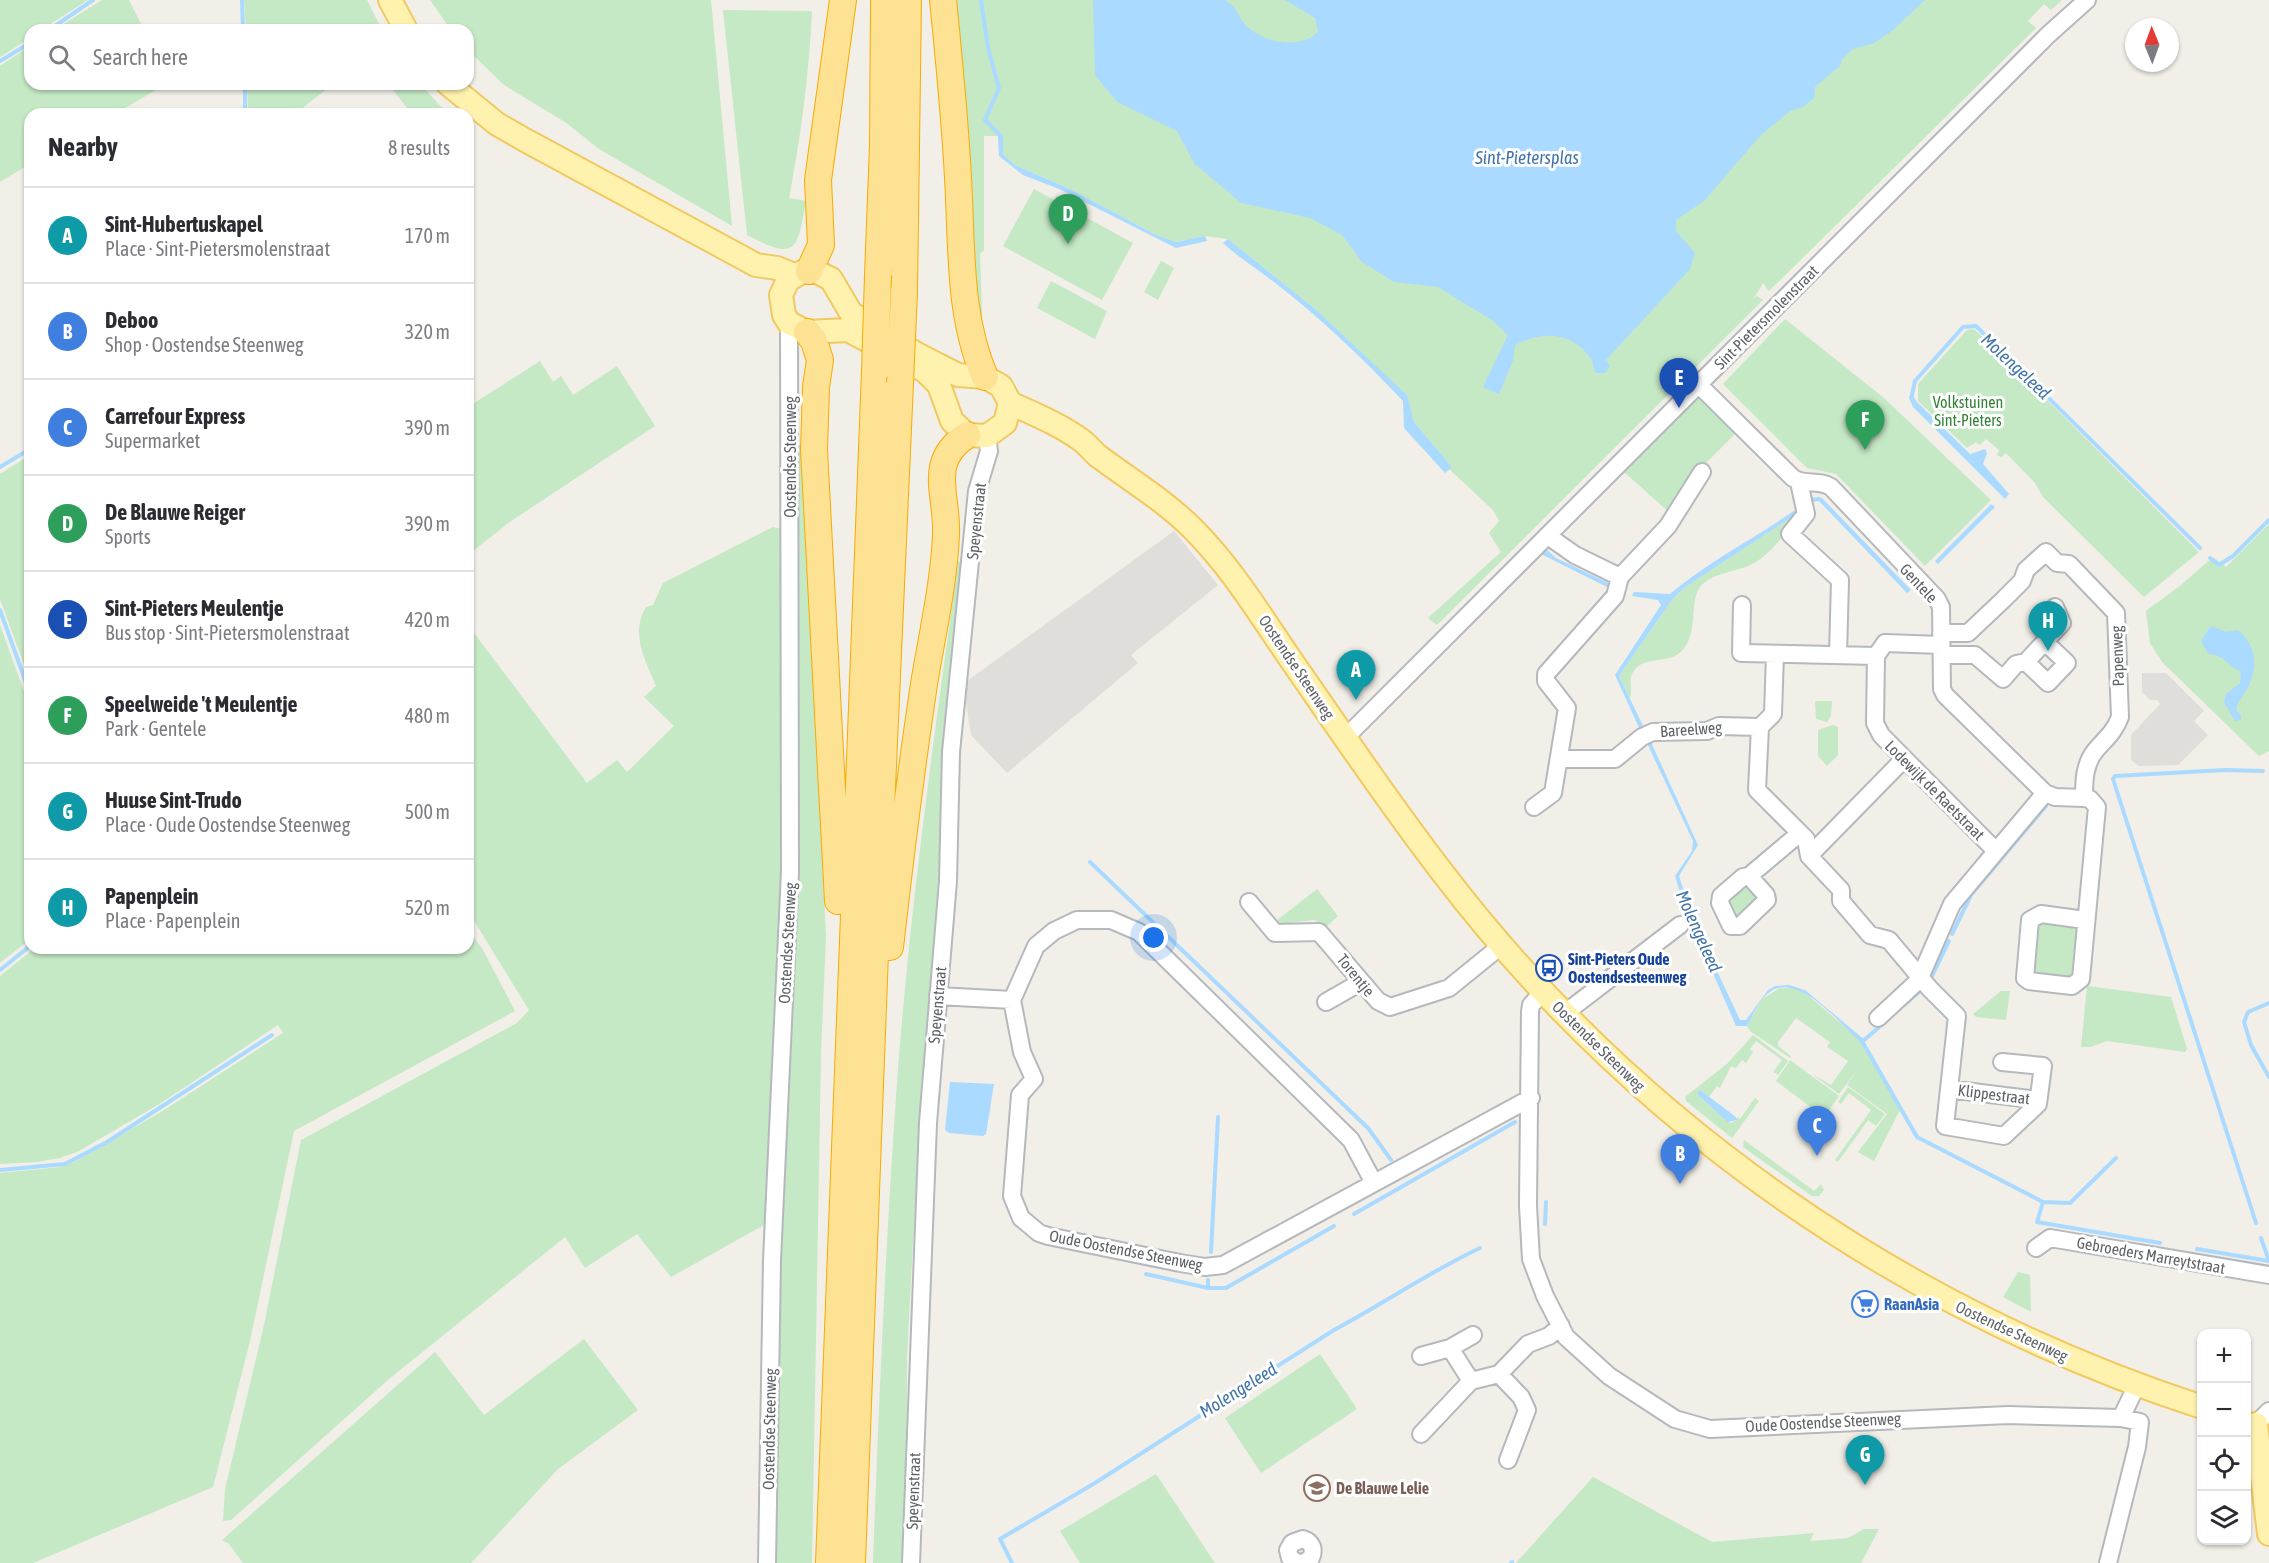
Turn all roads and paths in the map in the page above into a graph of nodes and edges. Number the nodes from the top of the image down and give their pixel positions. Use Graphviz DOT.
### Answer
graph roads {
  1 [pos="390,0"];
  2 [pos="843,0"];
  3 [pos="884,0"];
  4 [pos="908,0"];
  5 [pos="943,0"];
  6 [pos="2087,0"];
  7 [pos="403,24"];
  8 [pos="454,90"];
  9 [pos="756,265"];
  10 [pos="801,273"];
  11 [pos="781,295"];
  12 [pos="809,328"];
  13 [pos="985,377"];
  14 [pos="1699,385"];
  15 [pos="1008,413"];
  16 [pos="981,441"];
  17 [pos="1702,472"];
  18 [pos="1799,482"];
  19 [pos="1548,536"];
  20 [pos="1620,576"];
  21 [pos="1742,605"];
  22 [pos="2055,607"];
  23 [pos="2046,643"];
  24 [pos="1941,644"];
  25 [pos="1775,654"];
  26 [pos="1838,655"];
  27 [pos="1876,656"];
  28 [pos="2026,662"];
  29 [pos="1760,727"];
  30 [pos="1345,738"];
  31 [pos="1559,759"];
  32 [pos="1904,759"];
  33 [pos="2045,793"];
  34 [pos="2091,802"];
  35 [pos="1534,807"];
  36 [pos="1800,833"];
  37 [pos="1996,851"];
  38 [pos="1809,856"];
  39 [pos="1749,876"];
  40 [pos="1249,902"];
  41 [pos="2085,920"];
  42 [pos="1680,925"];
  43 [pos="1502,945"];
  44 [pos="1922,976"];
  45 [pos="850,978"];
  46 [pos="1361,982"];
  47 [pos="1544,991"];
  48 [pos="938,996"];
  49 [pos="1012,1000"];
  50 [pos="1326,1002"];
  51 [pos="1565,1013"];
  52 [pos="1878,1018"];
  53 [pos="871,1038"];
  54 [pos="2002,1062"];
  55 [pos="1949,1089"];
  56 [pos="1531,1098"];
  57 [pos="2038,1100"];
  58 [pos="1374,1183"];
  59 [pos="2036,1248"];
  60 [pos="2269,1275"];
  61 [pos="1561,1326"];
  62 [pos="1473,1335"];
  63 [pos="1450,1348"];
  64 [pos="1421,1356"];
  65 [pos="1499,1374"];
  66 [pos="1471,1381"];
  67 [pos="2137,1385"];
  68 [pos="2197,1408"];
  69 [pos="2121,1418"];
  70 [pos="2260,1421"];
  71 [pos="1421,1434"];
  72 [pos="1508,1460"];
  73 [pos="2251,1466"];
  74 [pos="2262,1484"];
  75 [pos="2269,1534"];
  76 [pos="767,1563"];
  77 [pos="829,1563"];
  78 [pos="852,1563"];
  79 [pos="911,1563"];
  80 [pos="1297,1563"];
  81 [pos="1303,1563"];
  82 [pos="2108,1563"];
  1 -- 7 [label="main road"];
  2 -- 10 [label="highway"];
  3 -- 45 [label="highway, bridge"];
  4 -- 53 [label="highway, bridge"];
  5 -- 13 [label="highway"];
  6 -- 14 [label="street, Sint-Pietersmolenstraat"];
  8 -- 9 [label="main road, Oostendse Steenweg"];
  9 -- 10 [label="main road, Oostendse Steenweg"];
  9 -- 11 [label="main road, Oostendse Steenweg"];
  10 -- 11 [label="main road"];
  10 -- 13 [label="main road, Oostendse Steenweg"];
  11 -- 12 [label="main road, Oostendse Steenweg"];
  12 -- 16 [label="main road"];
  12 -- 45 [label="highway"];
  12 -- 76 [label="street, Oostendse Steenweg"];
  13 -- 15 [label="main road, Oostendse Steenweg"];
  14 -- 18 [label="street"];
  14 -- 19 [label="street, Sint-Pietersmolenstraat"];
  15 -- 16 [label="main road"];
  15 -- 30 [label="main road, Oostendse Steenweg"];
  16 -- 48 [label="street, Speyenstraat"];
  16 -- 53 [label="highway"];
  17 -- 20 [label="street"];
  18 -- 24 [label="street, Gentele"];
  18 -- 26 [label="street"];
  19 -- 20 [label="street"];
  19 -- 30 [label="street, Sint-Pietersmolenstraat"];
  20 -- 31 [label="street"];
  21 -- 25 [label="street"];
  22 -- 23 [label="street"];
  23 -- 28 [label="street"];
  23 -- 28 [label="street"];
  24 -- 27 [label="street"];
  24 -- 28 [label="street"];
  24 -- 33 [label="street, Gentele"];
  24 -- 34 [label="street, Papenweg"];
  25 -- 26 [label="street"];
  25 -- 29 [label="street"];
  26 -- 27 [label="street"];
  27 -- 32 [label="street, Lodewijk de Raetstraat"];
  29 -- 31 [label="street, Bareelweg"];
  29 -- 36 [label="street"];
  30 -- 43 [label="main road, Oostendse Steenweg"];
  31 -- 35 [label="street"];
  32 -- 37 [label="street, Lodewijk de Raetstraat"];
  32 -- 38 [label="street"];
  33 -- 34 [label="street"];
  33 -- 37 [label="street"];
  34 -- 41 [label="street"];
  36 -- 38 [label="street"];
  36 -- 39 [label="street"];
  37 -- 44 [label="street"];
  38 -- 44 [label="street, Klippestraat"];
  40 -- 46 [label="street, Torentje"];
  41 -- 41 [label="street"];
  42 -- 51 [label="street"];
  43 -- 46 [label="street, Torentje"];
  43 -- 47 [label="main road, Oostendse Steenweg"];
  44 -- 52 [label="street"];
  44 -- 55 [label="street, Klippestraat"];
  45 -- 77 [label="highway"];
  46 -- 50 [label="street"];
  47 -- 51 [label="main road, Oostendse Steenweg"];
  47 -- 56 [label="street, Oude Oostendse Steenweg"];
  48 -- 49 [label="street"];
  48 -- 79 [label="street, Speyenstraat"];
  49 -- 58 [label="street"];
  49 -- 58 [label="street, Oude Oostendse Steenweg"];
  51 -- 67 [label="main road, Oostendse Steenweg"];
  53 -- 78 [label="highway"];
  54 -- 57 [label="street, Klippestraat"];
  55 -- 57 [label="street, Klippestraat"];
  55 -- 57 [label="street, Klippestraat"];
  56 -- 58 [label="street, Oude Oostendse Steenweg"];
  56 -- 61 [label="street, Oude Oostendse Steenweg"];
  59 -- 60 [label="street, Gebroeders Marreytstraat"];
  61 -- 65 [label="street"];
  61 -- 69 [label="street, Oude Oostendse Steenweg"];
  62 -- 63 [label="street"];
  63 -- 64 [label="street"];
  63 -- 66 [label="street"];
  65 -- 66 [label="street"];
  65 -- 72 [label="street"];
  66 -- 71 [label="street"];
  67 -- 68 [label="main road, Oostendse Steenweg"];
  67 -- 69 [label="street"];
  69 -- 82 [label="street"];
  70 -- 74 [label="main road"];
  73 -- 74 [label="main road"];
  74 -- 75 [label="main road"];
  80 -- 81 [label="street"];
}
